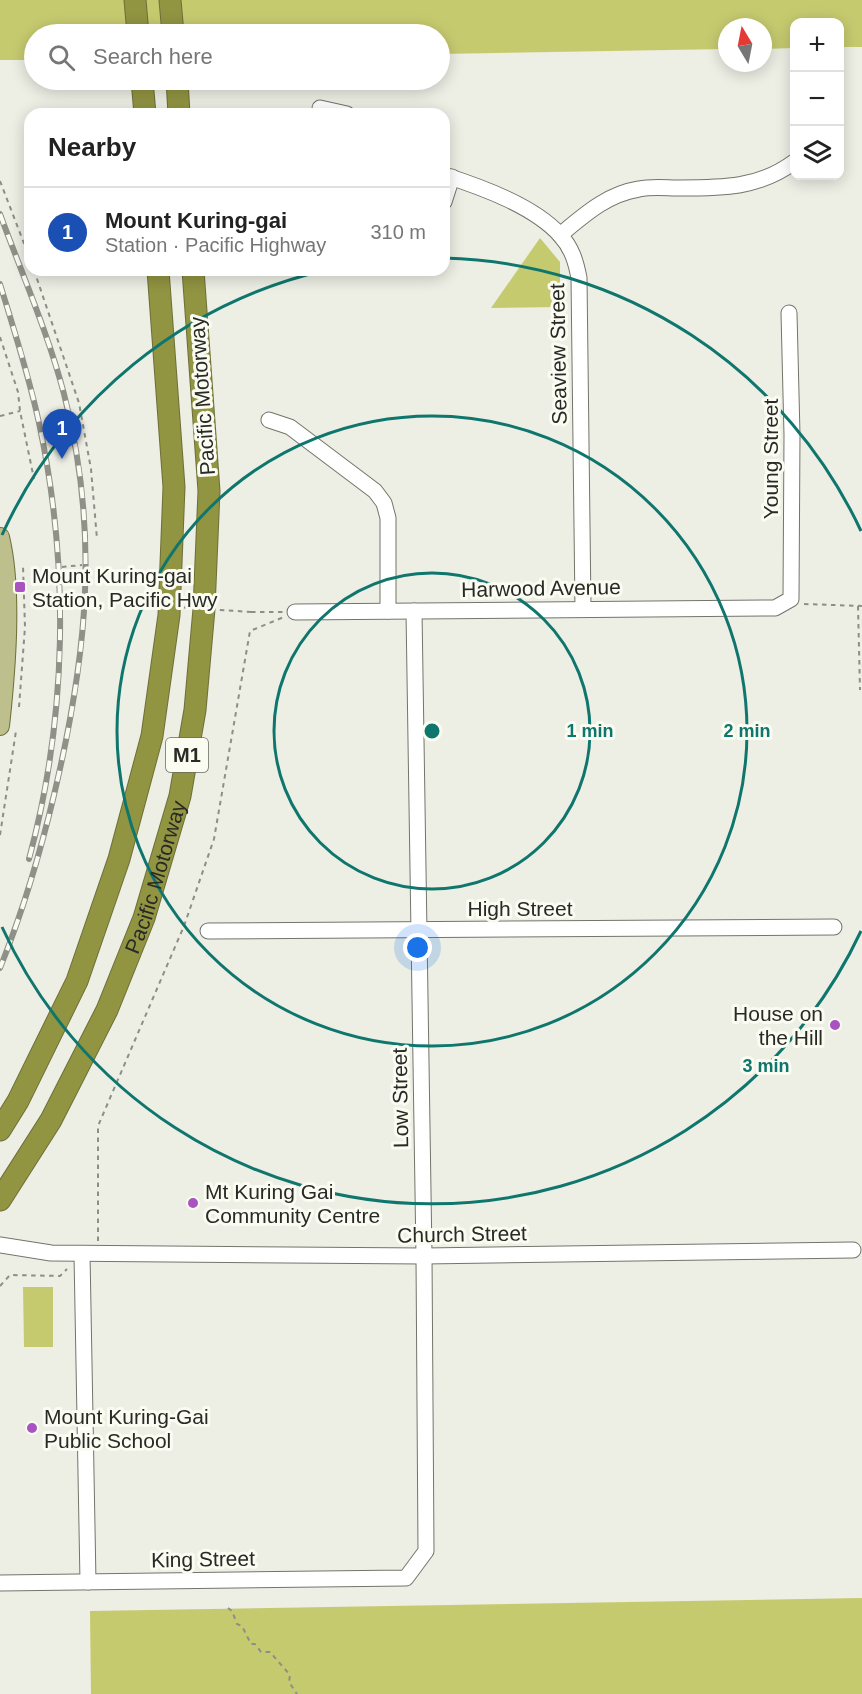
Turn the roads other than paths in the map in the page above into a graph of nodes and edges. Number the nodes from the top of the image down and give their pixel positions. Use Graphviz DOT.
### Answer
graph roads {
  1 [pos="135,0"];
  2 [pos="170,0"];
  3 [pos="137,24"];
  4 [pos="172,24"];
  5 [pos="143,90"];
  6 [pos="178,90"];
  7 [pos="144,108"];
  8 [pos="179,108"];
  9 [pos="790,166"];
  10 [pos="450,177"];
  11 [pos="560,235"];
  12 [pos="158,276"];
  13 [pos="193,276"];
  14 [pos="789,312"];
  15 [pos="269,420"];
  16 [pos="0,537"];
  17 [pos="786,603"];
  18 [pos="583,608"];
  19 [pos="388,611"];
  20 [pos="414,611"];
  21 [pos="295,612"];
  22 [pos="0,726"];
  23 [pos="834,927"];
  24 [pos="418,929"];
  25 [pos="208,931"];
  26 [pos="0,1130"];
  27 [pos="0,1200"];
  28 [pos="0,1245"];
  29 [pos="853,1250"];
  30 [pos="90,1254"];
  31 [pos="424,1256"];
  32 [pos="406,1578"];
  33 [pos="88,1582"];
  34 [pos="0,1583"];
  1 -- 3 [label="highway"];
  2 -- 4 [label="highway"];
  5 -- 7 [label="highway"];
  6 -- 8 [label="highway"];
  9 -- 11 [label="street"];
  10 -- 11 [label="street, Seaview Street"];
  11 -- 18 [label="street, Seaview Street"];
  12 -- 26 [label="highway, Pacific Motorway / M1"];
  13 -- 27 [label="highway, Pacific Motorway / M1"];
  14 -- 17 [label="street, Young Street"];
  15 -- 19 [label="street"];
  16 -- 22 [label="main road"];
  17 -- 18 [label="street, Harwood Avenue"];
  18 -- 20 [label="street, Harwood Avenue"];
  19 -- 20 [label="street, Harwood Avenue"];
  19 -- 21 [label="street, Harwood Avenue"];
  20 -- 24 [label="street, Low Street"];
  23 -- 24 [label="street, High Street"];
  24 -- 25 [label="street, High Street"];
  24 -- 31 [label="street, Low Street"];
  28 -- 30 [label="street, Church Street"];
  29 -- 31 [label="street, Church Street"];
  30 -- 31 [label="street, Church Street"];
  30 -- 33 [label="street"];
  31 -- 32 [label="street, Low Street"];
  32 -- 33 [label="street, King Street"];
  33 -- 34 [label="street, King Street"];
}
